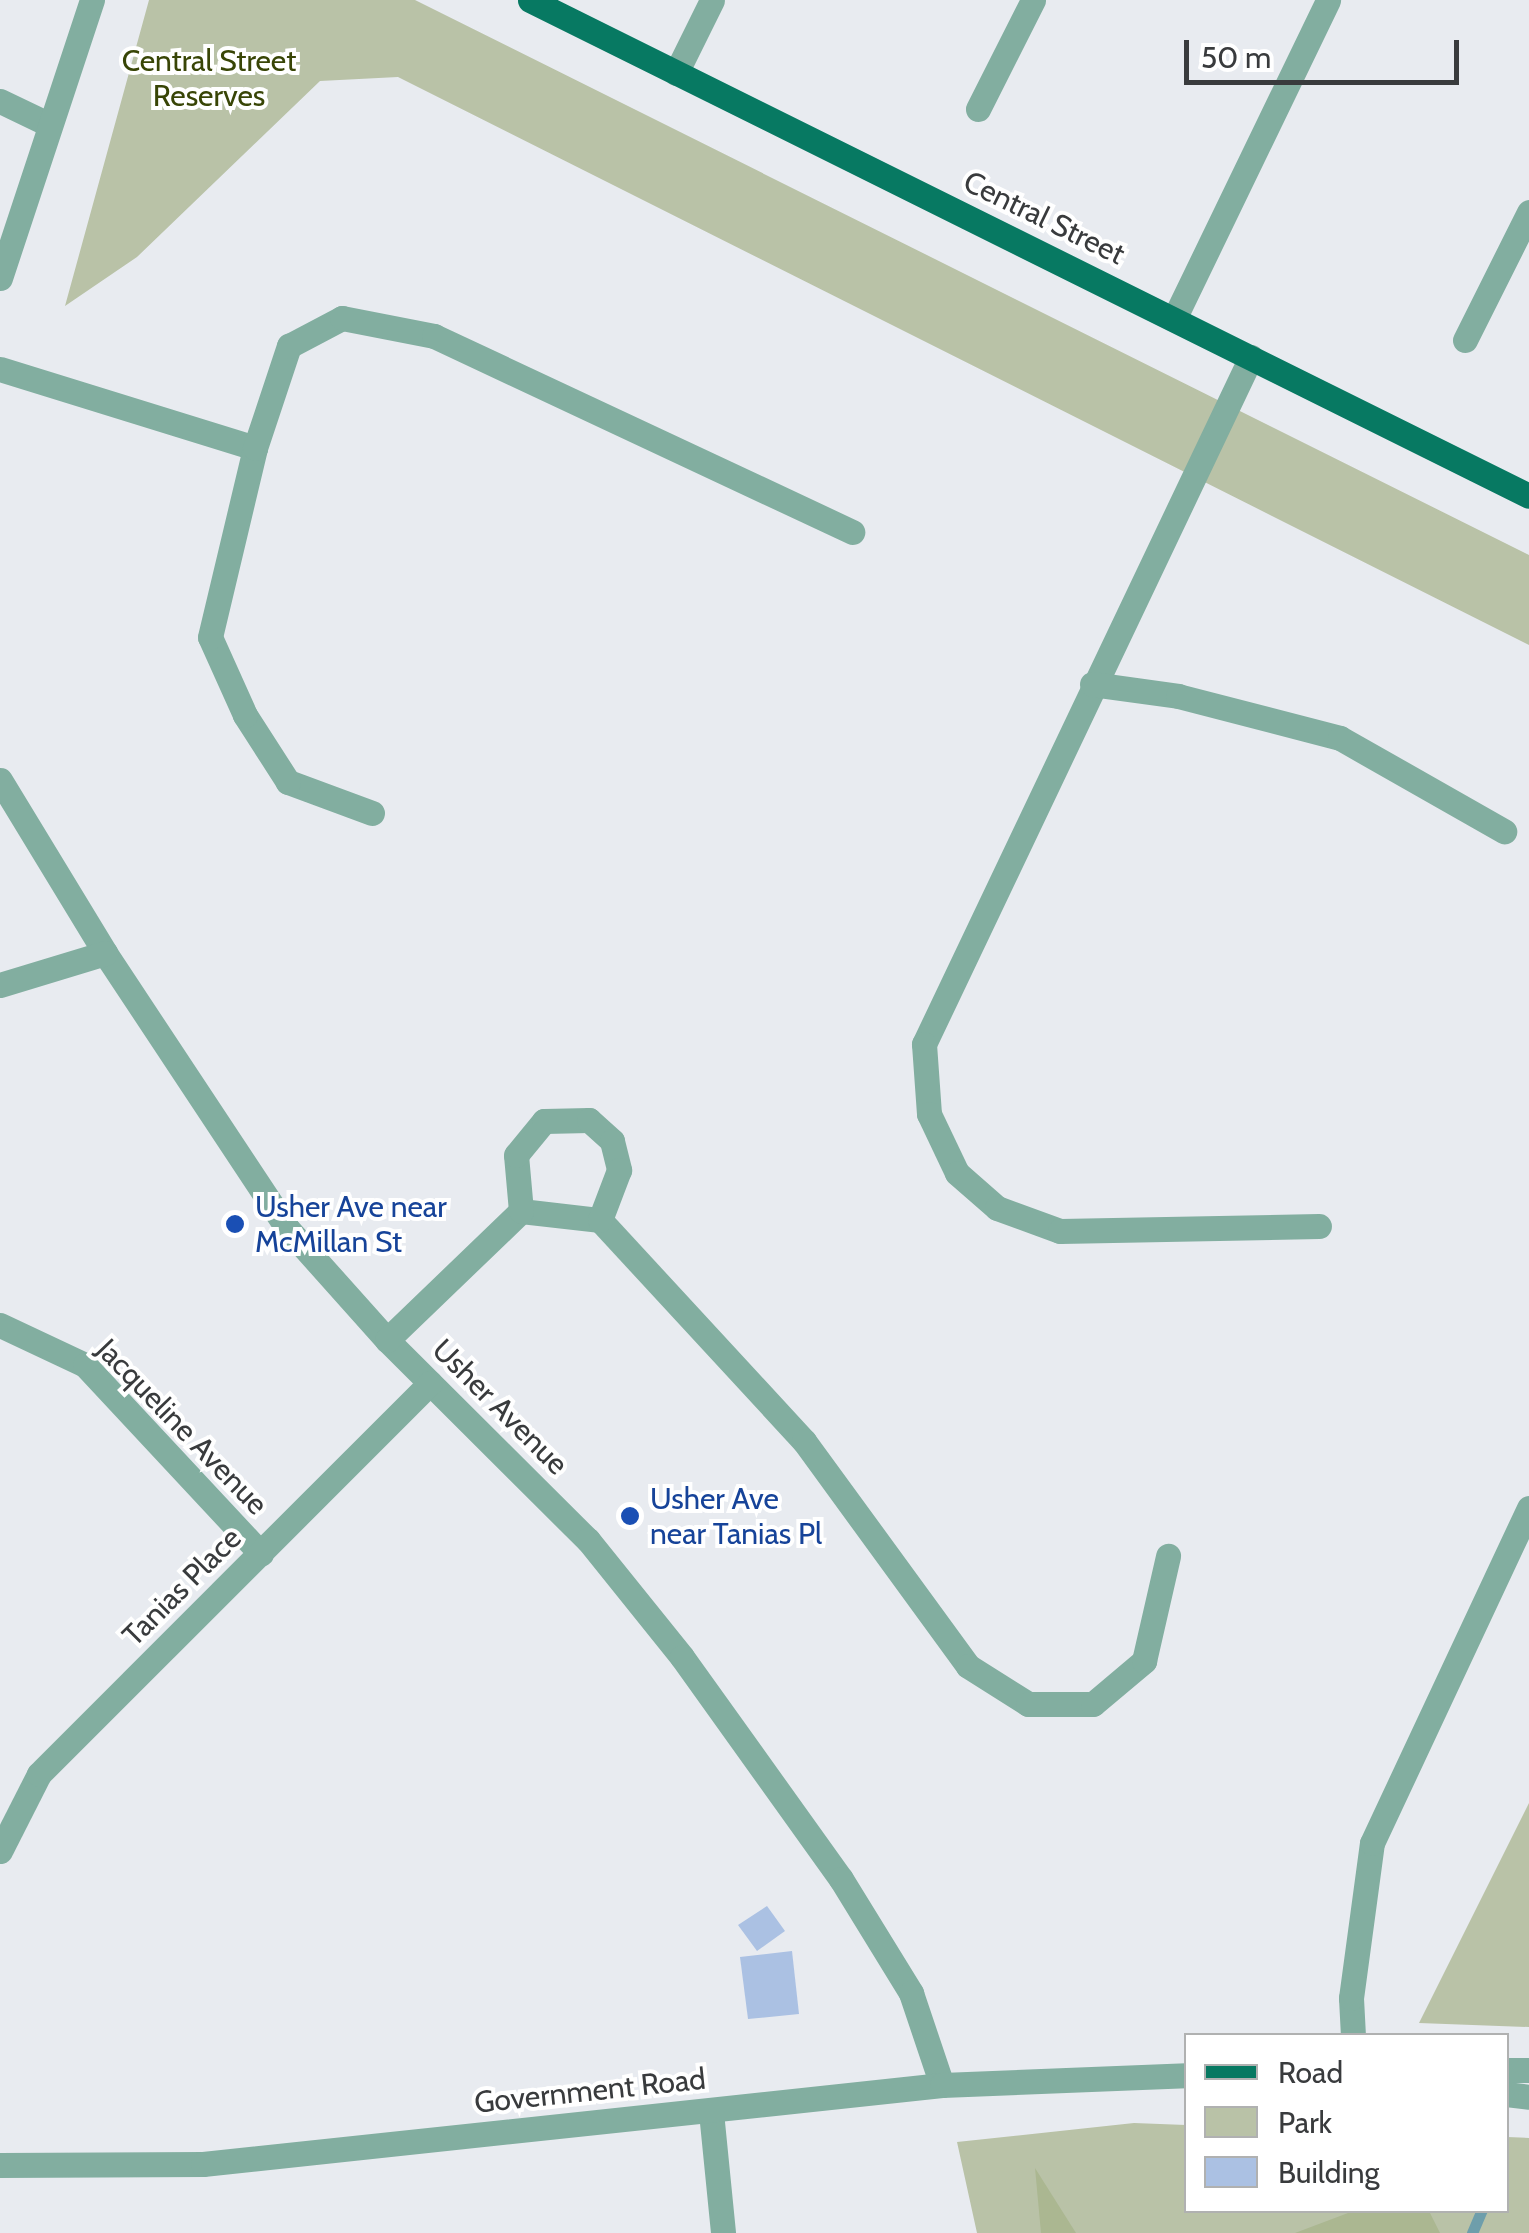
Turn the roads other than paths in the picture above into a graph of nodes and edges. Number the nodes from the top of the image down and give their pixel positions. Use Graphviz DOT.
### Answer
graph roads {
  1 [pos="530,0"];
  2 [pos="712,0"];
  3 [pos="1032,0"];
  4 [pos="1328,0"];
  5 [pos="91,1"];
  6 [pos="676,73"];
  7 [pos="0,101"];
  8 [pos="978,110"];
  9 [pos="50,125"];
  10 [pos="1529,212"];
  11 [pos="0,278"];
  12 [pos="1174,319"];
  13 [pos="1465,340"];
  14 [pos="1251,358"];
  15 [pos="0,369"];
  16 [pos="255,448"];
  17 [pos="1529,496"];
  18 [pos="852,532"];
  19 [pos="1092,684"];
  20 [pos="0,780"];
  21 [pos="372,813"];
  22 [pos="1504,831"];
  23 [pos="104,953"];
  24 [pos="0,984"];
  25 [pos="521,1211"];
  26 [pos="600,1220"];
  27 [pos="1319,1226"];
  28 [pos="0,1325"];
  29 [pos="387,1340"];
  30 [pos="430,1383"];
  31 [pos="1529,1508"];
  32 [pos="260,1554"];
  33 [pos="1168,1556"];
  34 [pos="0,1852"];
  35 [pos="1354,2033"];
  36 [pos="1184,2075"];
  37 [pos="942,2085"];
  38 [pos="711,2112"];
  39 [pos="0,2165"];
  40 [pos="723,2233"];
  1 -- 6 [label="main road, Central Street"];
  2 -- 6 [label="street"];
  3 -- 8 [label="street"];
  4 -- 12 [label="street"];
  5 -- 9 [label="street"];
  6 -- 12 [label="main road, Central Street"];
  7 -- 9 [label="street"];
  9 -- 11 [label="street"];
  10 -- 13 [label="street"];
  12 -- 14 [label="main road, Central Street"];
  14 -- 17 [label="main road, Central Street"];
  14 -- 19 [label="street"];
  15 -- 16 [label="street"];
  16 -- 18 [label="street"];
  16 -- 21 [label="street"];
  19 -- 22 [label="street"];
  19 -- 27 [label="street"];
  20 -- 23 [label="street, Usher Avenue"];
  23 -- 24 [label="street"];
  23 -- 29 [label="street, Usher Avenue"];
  25 -- 26 [label="street"];
  25 -- 26 [label="street"];
  25 -- 29 [label="street"];
  26 -- 33 [label="street"];
  28 -- 32 [label="street, Jacqueline Avenue"];
  29 -- 30 [label="street, Usher Avenue"];
  30 -- 32 [label="street, Tanias Place"];
  30 -- 37 [label="street, Usher Avenue"];
  31 -- 35 [label="street"];
  32 -- 34 [label="street, Tanias Place"];
  36 -- 37 [label="street, Government Road"];
  37 -- 38 [label="street, Government Road"];
  38 -- 39 [label="street, Government Road"];
  38 -- 40 [label="street"];
}
